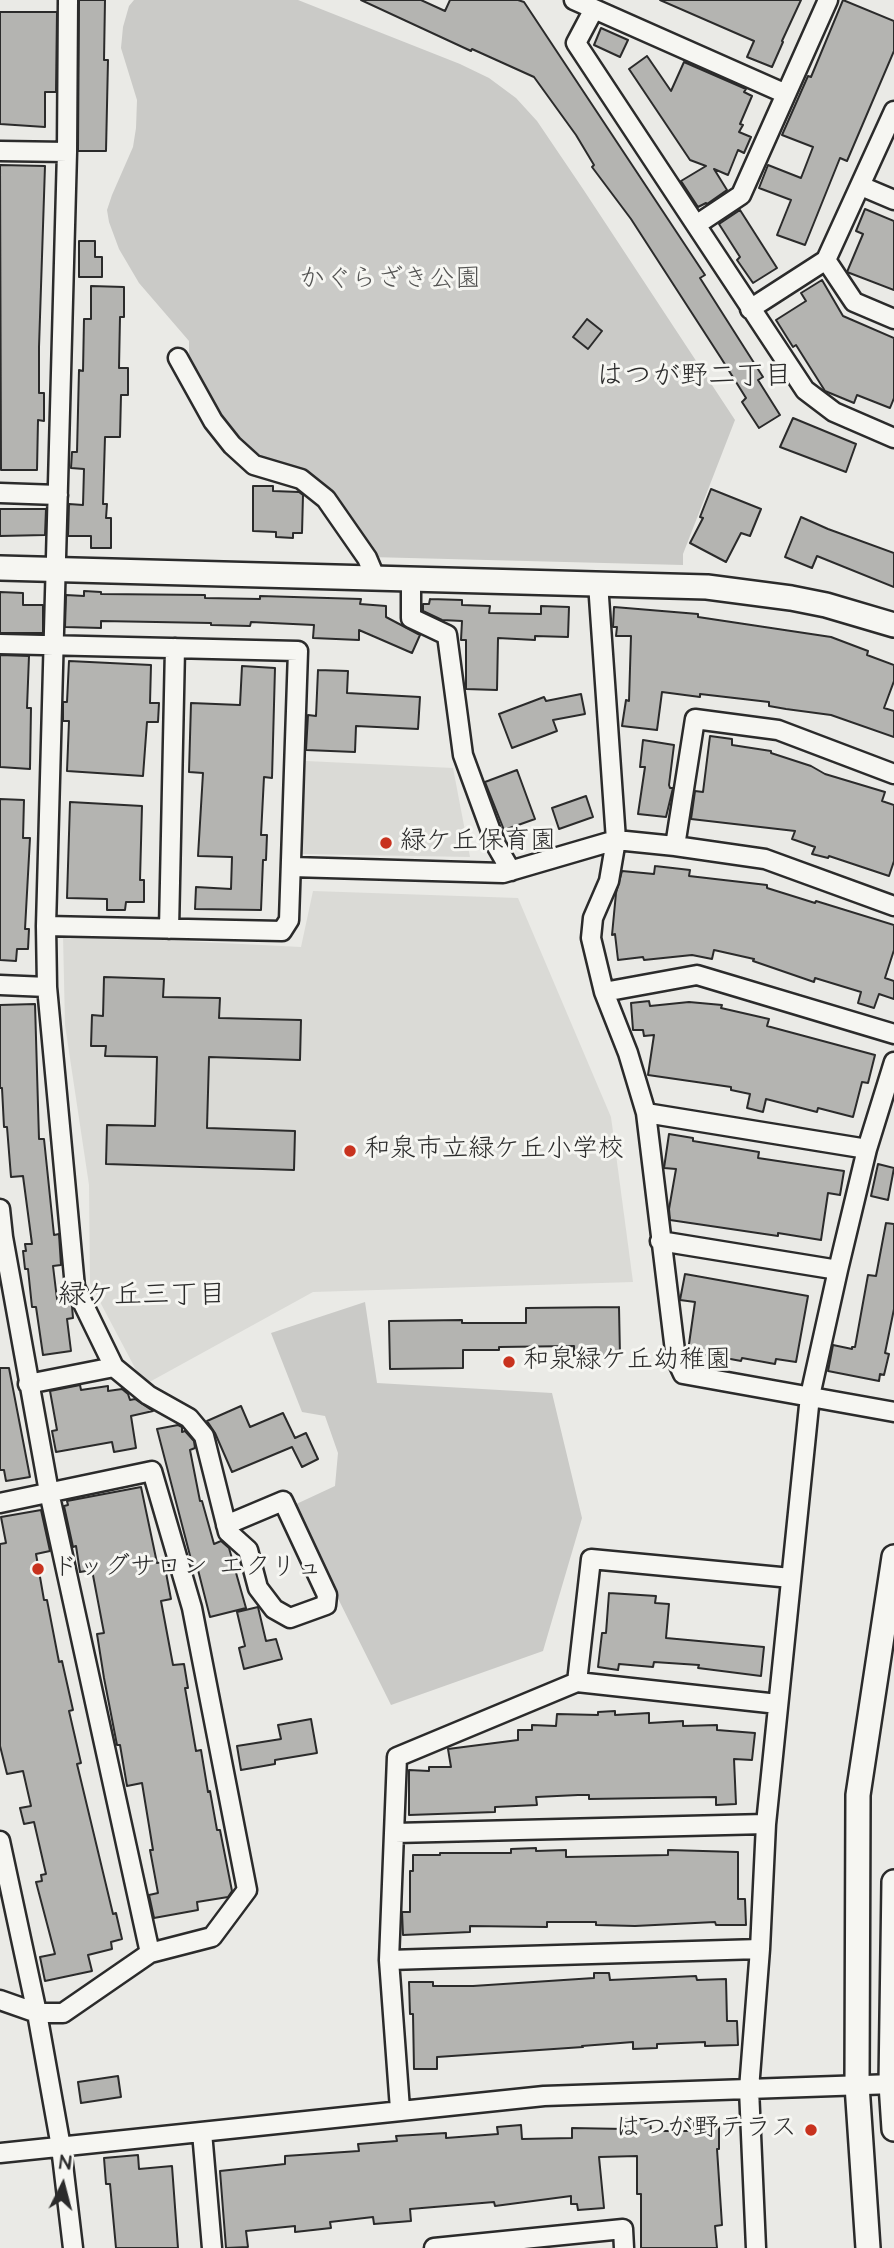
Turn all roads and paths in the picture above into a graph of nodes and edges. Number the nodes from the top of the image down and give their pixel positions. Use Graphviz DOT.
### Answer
graph roads {
  1 [pos="68,0"];
  2 [pos="574,0"];
  3 [pos="828,0"];
  4 [pos="594,9"];
  5 [pos="786,94"];
  6 [pos="894,111"];
  7 [pos="0,151"];
  8 [pos="67,152"];
  9 [pos="862,186"];
  10 [pos="894,200"];
  11 [pos="696,225"];
  12 [pos="826,260"];
  13 [pos="750,309"];
  14 [pos="894,319"];
  15 [pos="178,358"];
  16 [pos="894,438"];
  17 [pos="0,493"];
  18 [pos="58,495"];
  19 [pos="0,568"];
  20 [pos="55,569"];
  21 [pos="374,577"];
  22 [pos="411,579"];
  23 [pos="598,583"];
  24 [pos="894,625"];
  25 [pos="0,644"];
  26 [pos="54,646"];
  27 [pos="175,648"];
  28 [pos="894,774"];
  29 [pos="616,840"];
  30 [pos="675,846"];
  31 [pos="292,867"];
  32 [pos="511,871"];
  33 [pos="894,906"];
  34 [pos="46,926"];
  35 [pos="169,929"];
  36 [pos="0,985"];
  37 [pos="47,987"];
  38 [pos="604,992"];
  39 [pos="894,1034"];
  40 [pos="894,1062"];
  41 [pos="646,1113"];
  42 [pos="867,1149"];
  43 [pos="0,1209"];
  44 [pos="660,1241"];
  45 [pos="838,1270"];
  46 [pos="114,1367"];
  47 [pos="28,1384"];
  48 [pos="810,1396"];
  49 [pos="894,1412"];
  50 [pos="49,1492"];
  51 [pos="0,1503"];
  52 [pos="226,1525"];
  53 [pos="894,1557"];
  54 [pos="791,1578"];
  55 [pos="577,1682"];
  56 [pos="778,1703"];
  57 [pos="766,1824"];
  58 [pos="395,1833"];
  59 [pos="1,1849"];
  60 [pos="894,1882"];
  61 [pos="760,1949"];
  62 [pos="150,1953"];
  63 [pos="388,1960"];
  64 [pos="0,2000"];
  65 [pos="37,2013"];
  66 [pos="893,2084"];
  67 [pos="857,2085"];
  68 [pos="749,2089"];
  69 [pos="400,2109"];
  70 [pos="894,2129"];
  71 [pos="202,2132"];
  72 [pos="61,2147"];
  73 [pos="0,2153"];
  74 [pos="73,2248"];
  75 [pos="212,2248"];
  76 [pos="434,2248"];
  77 [pos="624,2248"];
  78 [pos="756,2248"];
  79 [pos="868,2248"];
  1 -- 8 [label="street"];
  2 -- 4 [label="street"];
  3 -- 5 [label="street"];
  4 -- 5 [label="street"];
  4 -- 11 [label="street"];
  5 -- 11 [label="street"];
  6 -- 9 [label="street"];
  7 -- 8 [label="street"];
  8 -- 18 [label="street"];
  9 -- 10 [label="street"];
  9 -- 12 [label="street"];
  11 -- 13 [label="street"];
  12 -- 13 [label="street"];
  12 -- 14 [label="street"];
  13 -- 16 [label="street"];
  15 -- 21 [label="street"];
  17 -- 18 [label="street"];
  18 -- 20 [label="street"];
  19 -- 20 [label="street"];
  20 -- 21 [label="street"];
  20 -- 26 [label="street"];
  21 -- 22 [label="street"];
  22 -- 23 [label="street"];
  22 -- 32 [label="street"];
  23 -- 24 [label="street"];
  23 -- 29 [label="street"];
  25 -- 26 [label="street"];
  26 -- 27 [label="street"];
  26 -- 34 [label="street"];
  27 -- 31 [label="street"];
  27 -- 35 [label="street"];
  28 -- 30 [label="street"];
  29 -- 30 [label="street"];
  29 -- 32 [label="street"];
  29 -- 38 [label="street"];
  30 -- 33 [label="street"];
  31 -- 32 [label="street"];
  31 -- 35 [label="street"];
  34 -- 35 [label="street"];
  34 -- 37 [label="street"];
  36 -- 37 [label="street"];
  37 -- 46 [label="street"];
  38 -- 39 [label="street"];
  38 -- 41 [label="street"];
  40 -- 42 [label="street"];
  41 -- 42 [label="street"];
  41 -- 44 [label="street"];
  42 -- 45 [label="street"];
  43 -- 47 [label="street"];
  44 -- 45 [label="street"];
  44 -- 48 [label="street"];
  45 -- 48 [label="street"];
  46 -- 47 [label="street"];
  46 -- 52 [label="street"];
  47 -- 50 [label="street"];
  48 -- 49 [label="street"];
  48 -- 54 [label="street"];
  50 -- 51 [label="street"];
  50 -- 62 [label="street"];
  50 -- 62 [label="street"];
  52 -- 52 [label="street"];
  53 -- 67 [label="street"];
  54 -- 55 [label="street"];
  54 -- 56 [label="street"];
  55 -- 56 [label="street"];
  55 -- 58 [label="street"];
  56 -- 57 [label="street"];
  57 -- 58 [label="street"];
  57 -- 61 [label="street"];
  58 -- 63 [label="street"];
  59 -- 65 [label="street"];
  60 -- 66 [label="street"];
  61 -- 63 [label="street"];
  61 -- 68 [label="street"];
  62 -- 65 [label="street"];
  63 -- 69 [label="street"];
  64 -- 65 [label="street"];
  65 -- 72 [label="street"];
  66 -- 67 [label="street"];
  66 -- 70 [label="street"];
  67 -- 68 [label="street"];
  67 -- 79 [label="street"];
  68 -- 69 [label="street"];
  68 -- 78 [label="street"];
  69 -- 71 [label="street"];
  71 -- 72 [label="street"];
  71 -- 75 [label="street"];
  72 -- 73 [label="street"];
  72 -- 74 [label="street"];
  76 -- 77 [label="street"];
}
